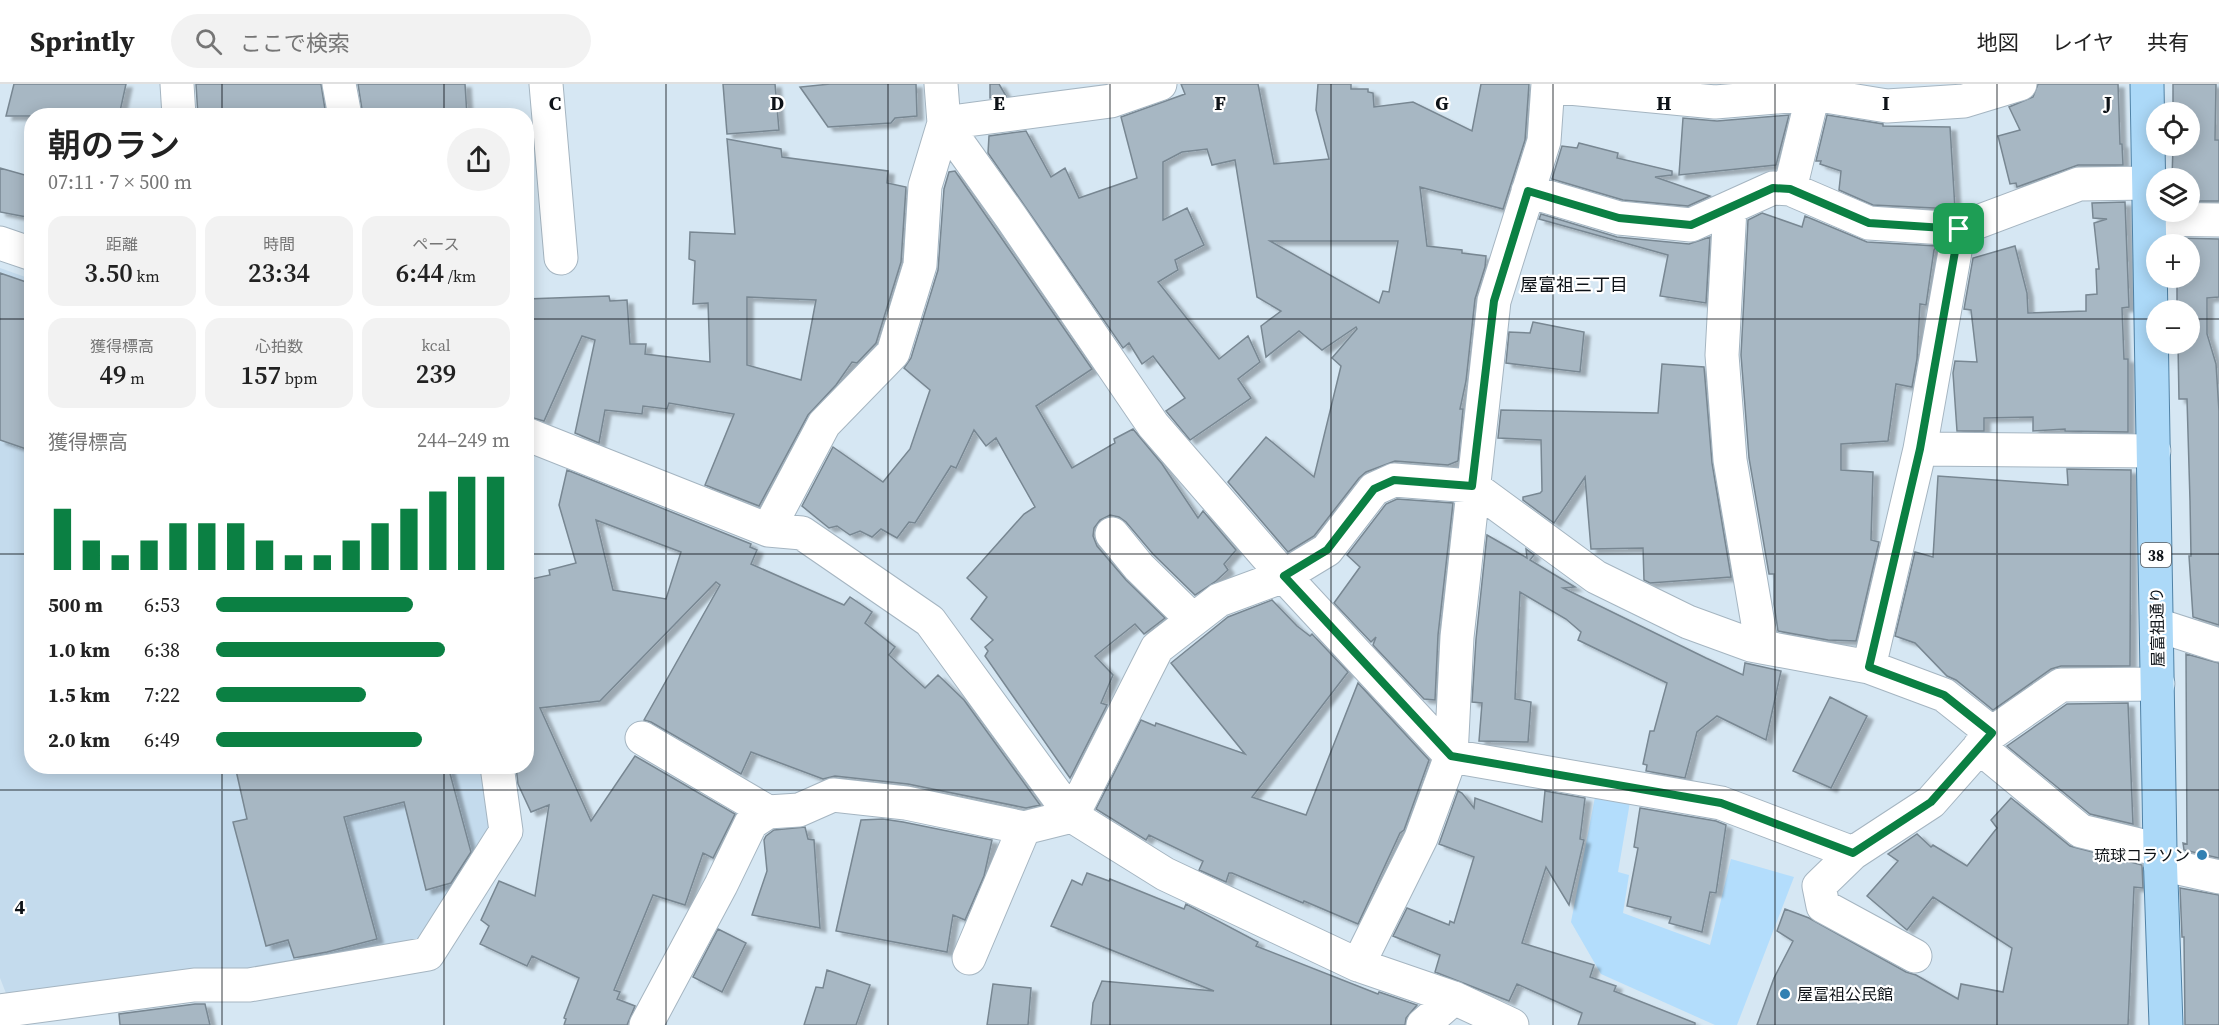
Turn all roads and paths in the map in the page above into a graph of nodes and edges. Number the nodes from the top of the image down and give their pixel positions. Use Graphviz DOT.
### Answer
graph roads {
  1 [pos="177,84"];
  2 [pos="339,84"];
  3 [pos="546,84"];
  4 [pos="941,84"];
  5 [pos="1160,84"];
  6 [pos="2020,84"];
  7 [pos="2146,84"];
  8 [pos="1548,85"];
  9 [pos="1670,91"];
  10 [pos="1813,94"];
  11 [pos="178,108"];
  12 [pos="344,108"];
  13 [pos="944,123"];
  14 [pos="2149,168"];
  15 [pos="2146,183"];
  16 [pos="1790,189"];
  17 [pos="1528,191"];
  18 [pos="1730,208"];
  19 [pos="2200,220"];
  20 [pos="2219,220"];
  21 [pos="2150,222"];
  22 [pos="1959,229"];
  23 [pos="0,243"];
  24 [pos="24,251"];
  25 [pos="561,258"];
  26 [pos="534,437"];
  27 [pos="1920,449"];
  28 [pos="2154,452"];
  29 [pos="1472,486"];
  30 [pos="768,530"];
  31 [pos="1112,534"];
  32 [pos="1284,576"];
  33 [pos="1193,620"];
  34 [pos="2157,625"];
  35 [pos="2219,645"];
  36 [pos="1762,647"];
  37 [pos="1869,667"];
  38 [pos="2158,684"];
  39 [pos="642,738"];
  40 [pos="1986,740"];
  41 [pos="1451,756"];
  42 [pos="498,774"];
  43 [pos="768,812"];
  44 [pos="1072,816"];
  45 [pos="1024,828"];
  46 [pos="1853,853"];
  47 [pos="2160,857"];
  48 [pos="2219,876"];
  49 [pos="1915,956"];
  50 [pos="969,958"];
  51 [pos="1358,965"];
  52 [pos="1454,998"];
  53 [pos="0,1011"];
  54 [pos="655,1023"];
  55 [pos="1423,1025"];
  56 [pos="1512,1025"];
  57 [pos="2166,1025"];
  1 -- 11 [label="street"];
  2 -- 12 [label="street"];
  3 -- 25 [label="street"];
  4 -- 13 [label="street"];
  5 -- 13 [label="street"];
  6 -- 10 [label="street"];
  7 -- 14 [label="main road, 屋富祖通り / 38"];
  8 -- 9 [label="street"];
  8 -- 17 [label="street"];
  9 -- 10 [label="street"];
  10 -- 16 [label="street"];
  13 -- 30 [label="street"];
  13 -- 32 [label="street"];
  15 -- 22 [label="street"];
  16 -- 18 [label="street"];
  16 -- 22 [label="street"];
  17 -- 18 [label="street"];
  17 -- 29 [label="street"];
  18 -- 36 [label="street"];
  19 -- 20 [label="street"];
  21 -- 28 [label="main road, 屋富祖通り / 38"];
  22 -- 27 [label="street"];
  23 -- 24 [label="street"];
  26 -- 30 [label="street"];
  27 -- 28 [label="street"];
  27 -- 37 [label="street"];
  28 -- 34 [label="main road, 屋富祖通り / 38"];
  29 -- 32 [label="street"];
  29 -- 36 [label="street"];
  29 -- 41 [label="street"];
  30 -- 44 [label="street"];
  31 -- 33 [label="street"];
  32 -- 33 [label="street"];
  32 -- 41 [label="street"];
  33 -- 44 [label="street"];
  34 -- 35 [label="street"];
  34 -- 38 [label="main road, 屋富祖通り / 38"];
  36 -- 37 [label="street"];
  37 -- 40 [label="street"];
  38 -- 40 [label="street"];
  38 -- 47 [label="main road, 屋富祖通り / 38"];
  39 -- 43 [label="street"];
  40 -- 46 [label="street"];
  40 -- 47 [label="street"];
  41 -- 46 [label="street"];
  41 -- 51 [label="street"];
  42 -- 53 [label="street"];
  43 -- 45 [label="street"];
  43 -- 54 [label="street"];
  44 -- 45 [label="street"];
  44 -- 51 [label="street"];
  45 -- 50 [label="street"];
  46 -- 49 [label="street"];
  47 -- 48 [label="street"];
  47 -- 57 [label="main road, 屋富祖通り / 38"];
  51 -- 52 [label="street"];
  52 -- 55 [label="street"];
  52 -- 56 [label="street"];
}
